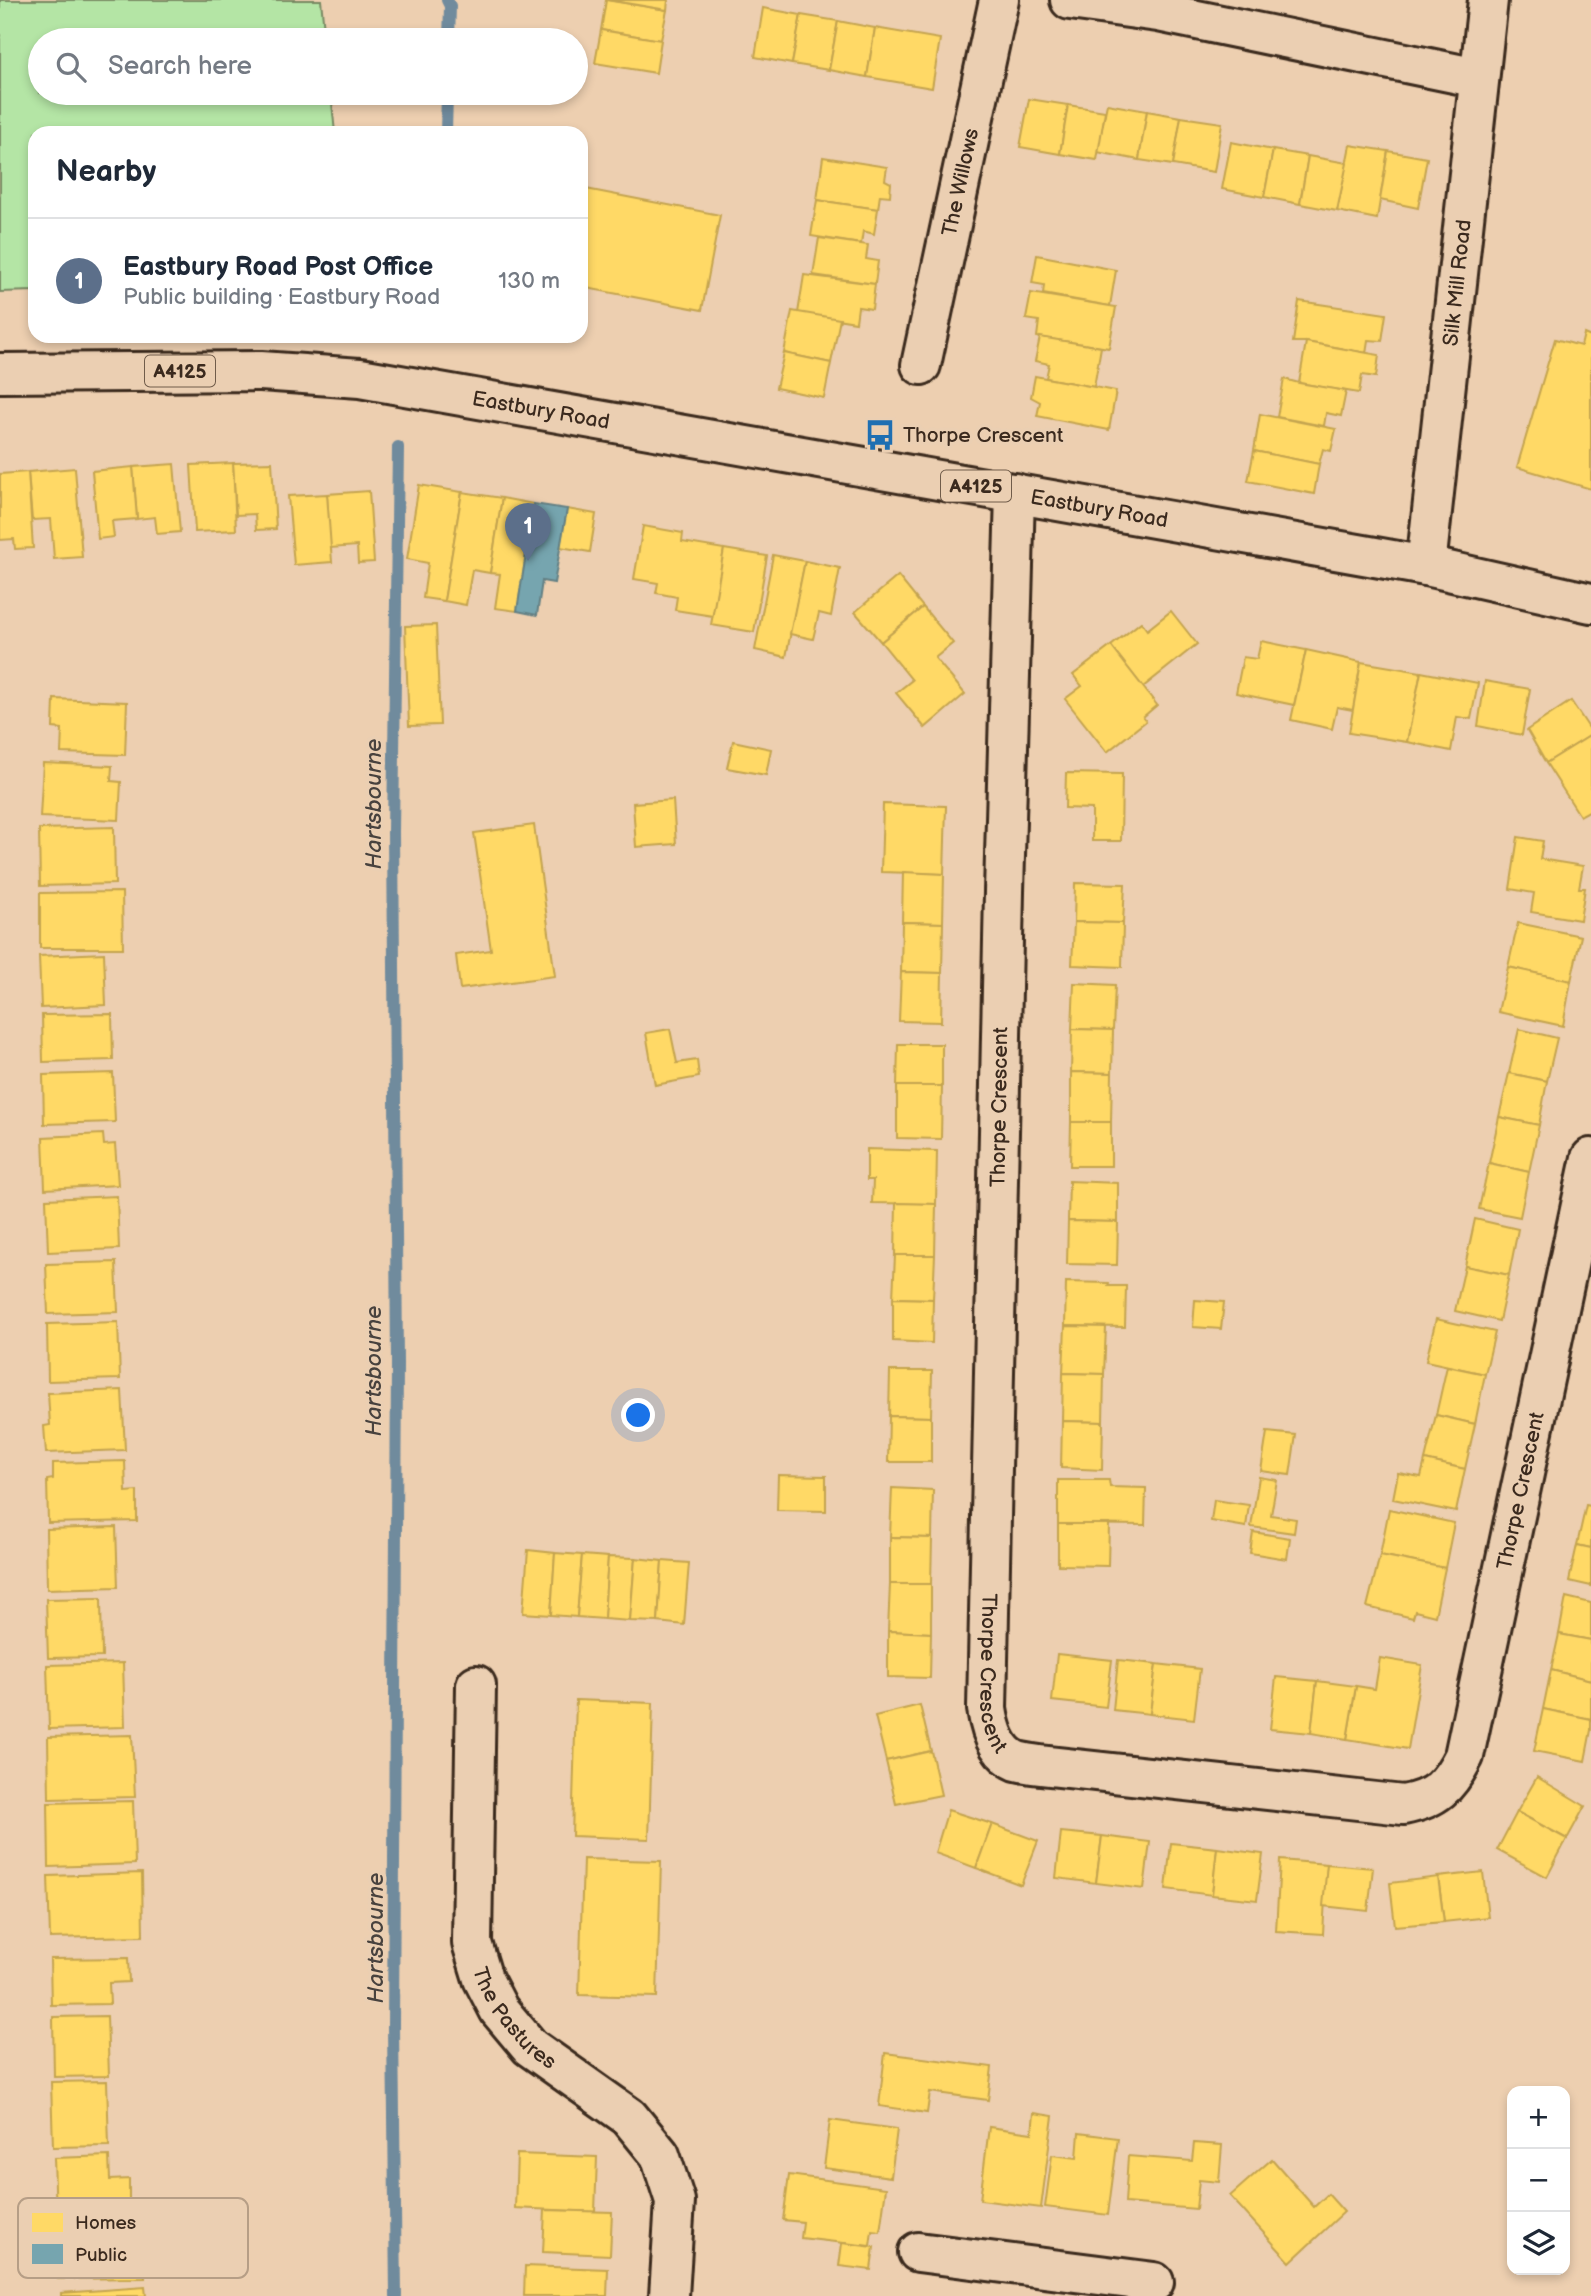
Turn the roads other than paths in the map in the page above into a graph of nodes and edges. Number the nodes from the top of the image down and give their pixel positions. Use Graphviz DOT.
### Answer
graph roads {
  1 [pos="999,0"];
  2 [pos="1070,0"];
  3 [pos="1488,0"];
  4 [pos="1160,6"];
  5 [pos="1478,78"];
  6 [pos="921,365"];
  7 [pos="0,373"];
  8 [pos="1015,493"];
  9 [pos="1426,566"];
  10 [pos="1591,603"];
  11 [pos="1591,1158"];
  12 [pos="476,1685"];
  13 [pos="918,2252"];
  14 [pos="1026,2282"];
  15 [pos="1154,2282"];
  16 [pos="669,2296"];
  1 -- 6 [label="street, The Willows"];
  2 -- 4 [label="street"];
  3 -- 5 [label="street, Silk Mill Road"];
  4 -- 5 [label="street"];
  5 -- 9 [label="street, Silk Mill Road"];
  7 -- 8 [label="street, Eastbury Road / A4125"];
  8 -- 9 [label="street, Eastbury Road / A4125"];
  8 -- 11 [label="street, Thorpe Crescent"];
  9 -- 10 [label="street, Eastbury Road / A4125"];
  12 -- 16 [label="street, The Pastures"];
  13 -- 14 [label="street"];
  14 -- 15 [label="street"];
}
